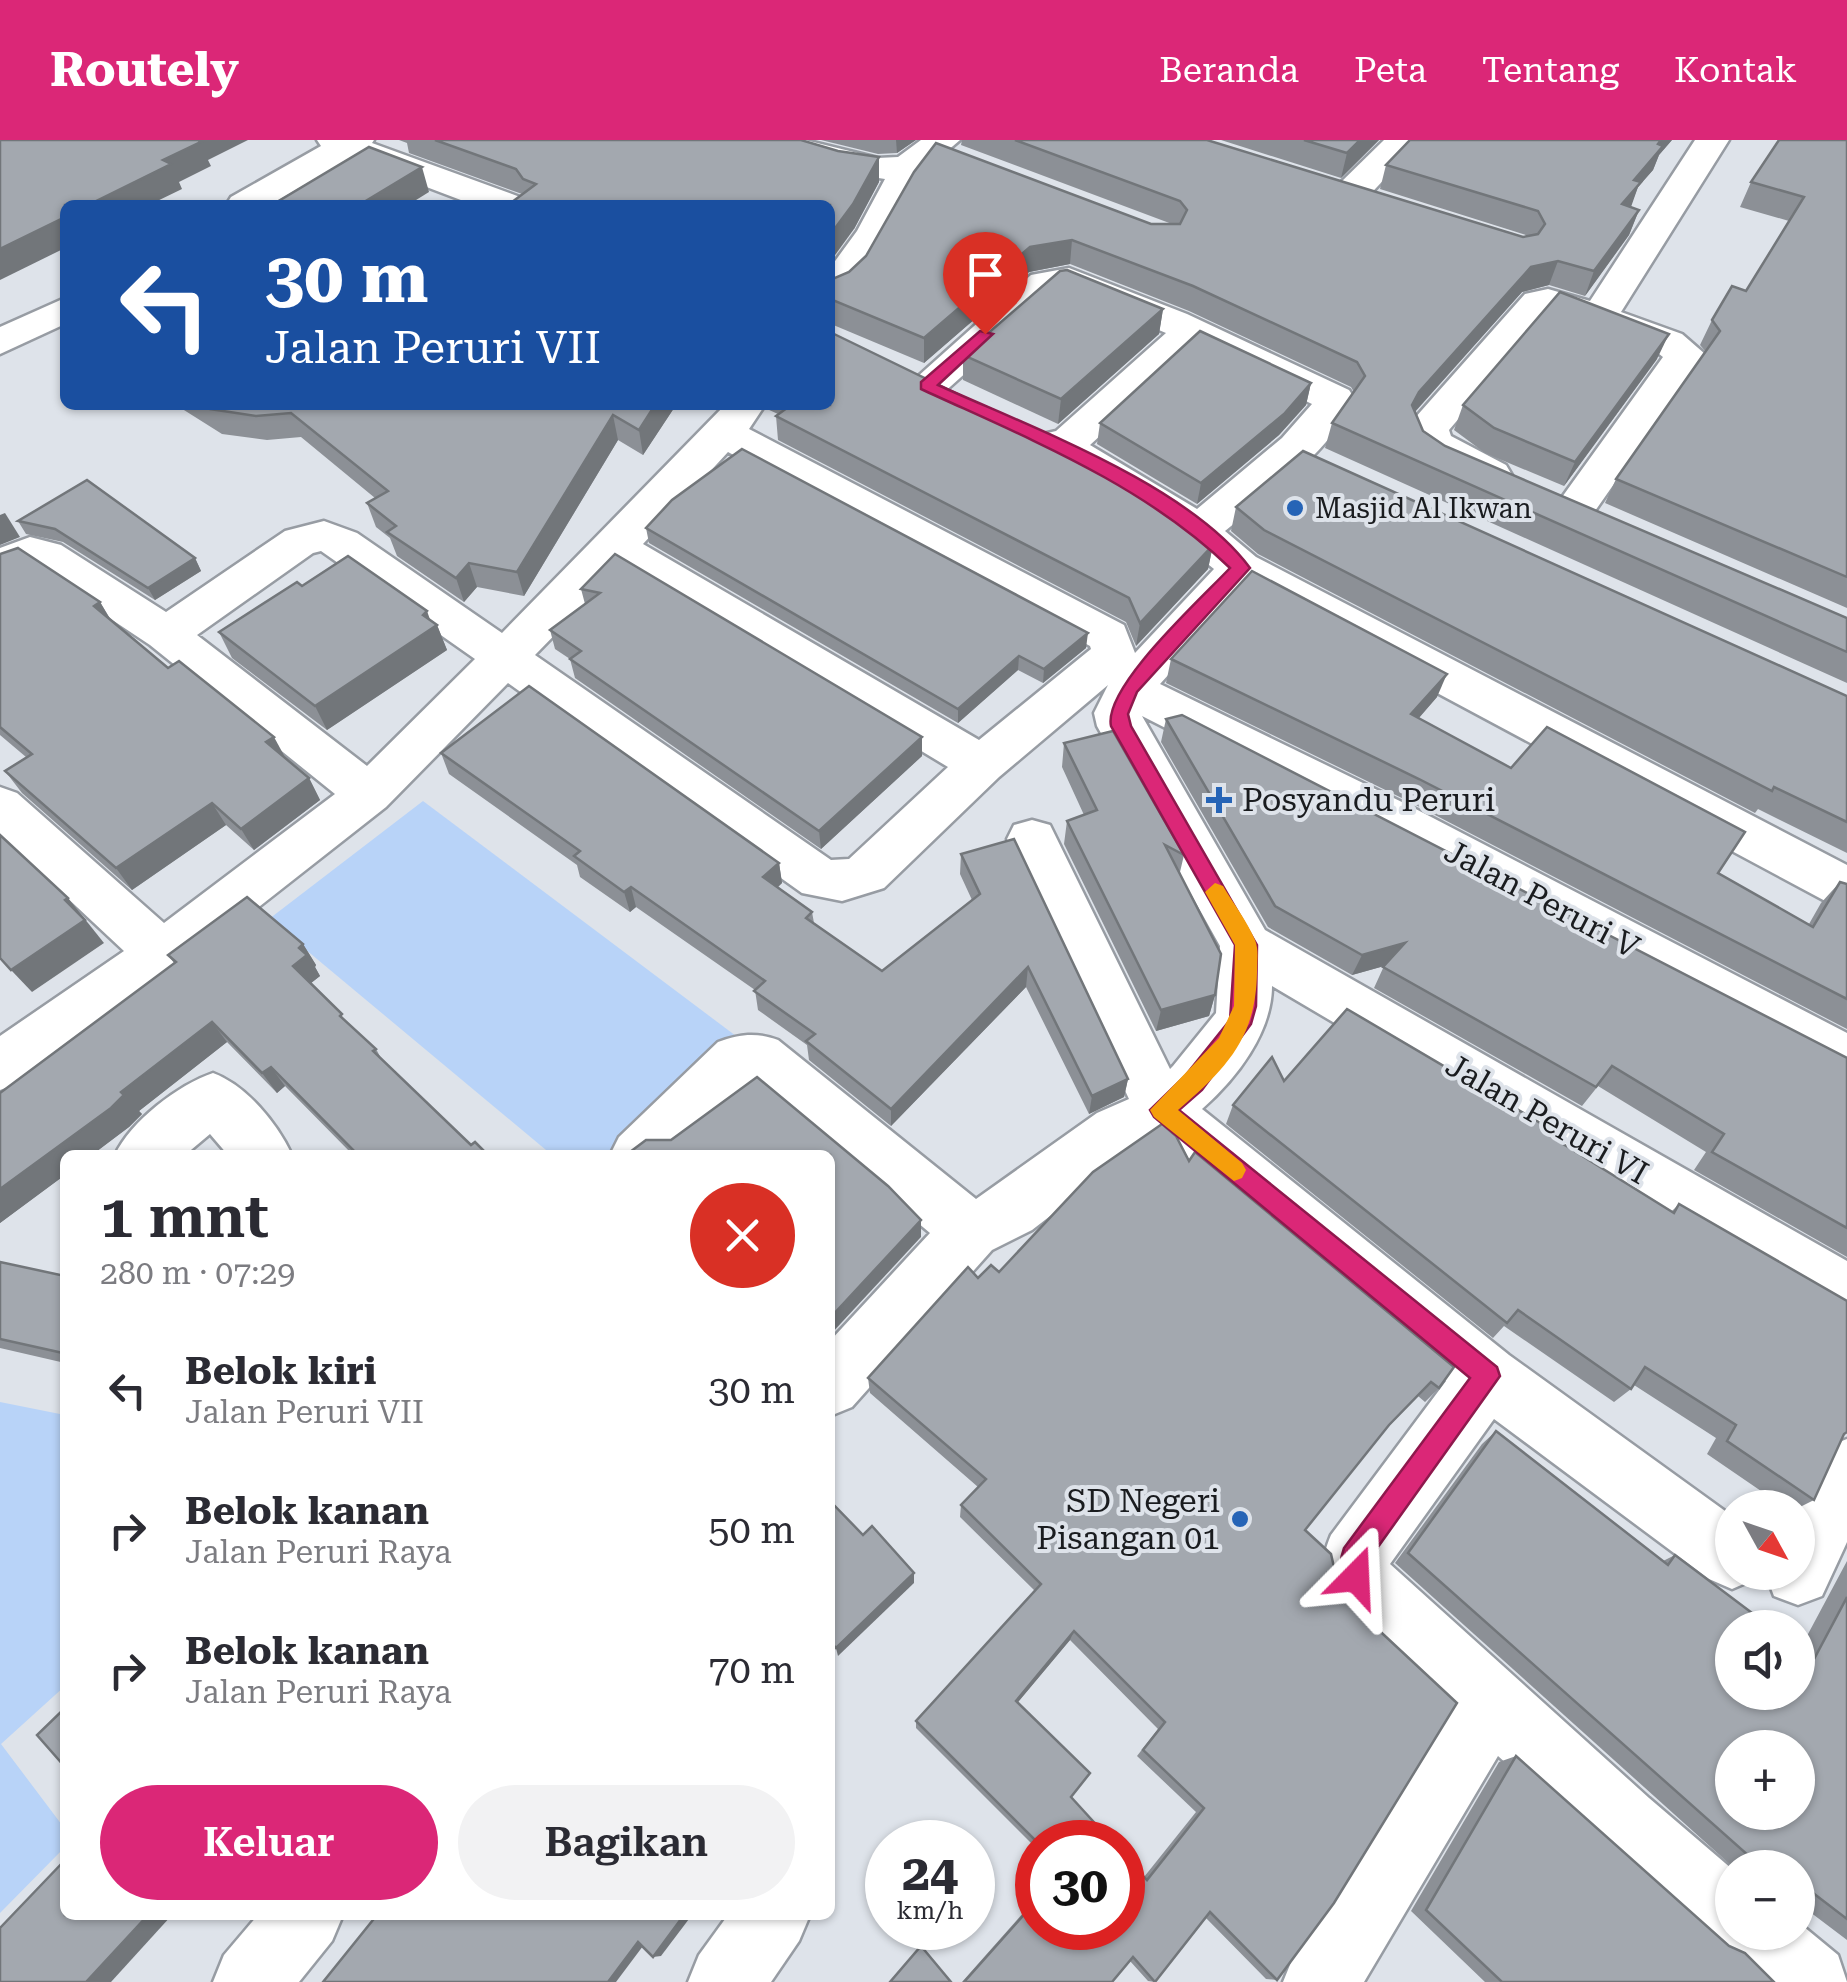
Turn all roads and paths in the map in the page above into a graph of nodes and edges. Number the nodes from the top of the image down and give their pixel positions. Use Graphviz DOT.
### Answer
graph roads {
  1 [pos="770,140"];
  2 [pos="1404,140"];
  3 [pos="1712,140"];
  4 [pos="346,142"];
  5 [pos="937,154"];
  6 [pos="279,184"];
  7 [pos="252,200"];
  8 [pos="318,200"];
  9 [pos="494,200"];
  10 [pos="1386,207"];
  11 [pos="835,286"];
  12 [pos="60,312"];
  13 [pos="1599,317"];
  14 [pos="1191,331"];
  15 [pos="0,342"];
  16 [pos="927,386"];
  17 [pos="726,414"];
  18 [pos="1012,425"];
  19 [pos="1062,448"];
  20 [pos="610,527"];
  21 [pos="1200,529"];
  22 [pos="0,565"];
  23 [pos="1240,568"];
  24 [pos="166,634"];
  25 [pos="504,656"];
  26 [pos="1128,689"];
  27 [pos="982,764"];
  28 [pos="370,794"];
  29 [pos="0,806"];
  30 [pos="1032,839"];
  31 [pos="1847,889"];
  32 [pos="1246,945"];
  33 [pos="162,954"];
  34 [pos="1847,1060"];
  35 [pos="0,1066"];
  36 [pos="1162,1110"];
  37 [pos="150,1150"];
  38 [pos="259,1150"];
  39 [pos="644,1150"];
  40 [pos="970,1231"];
  41 [pos="1847,1294"];
  42 [pos="1488,1376"];
  43 [pos="835,1380"];
  44 [pos="1847,1471"];
  45 [pos="1815,1536"];
  46 [pos="1715,1543"];
  47 [pos="1490,1703"];
  48 [pos="1715,1901"];
  49 [pos="302,1920"];
  50 [pos="769,1920"];
  51 [pos="1773,1950"];
  52 [pos="251,1982"];
  53 [pos="726,1982"];
  54 [pos="1321,1982"];
  55 [pos="1811,1982"];
  1 -- 5 [label="street"];
  2 -- 10 [label="street"];
  3 -- 13 [label="street"];
  4 -- 6 [label="street"];
  4 -- 9 [label="street"];
  5 -- 11 [label="street"];
  6 -- 7 [label="street"];
  6 -- 8 [label="street"];
  12 -- 15 [label="street"];
  13 -- 13 [label="street"];
  14 -- 16 [label="street"];
  14 -- 19 [label="street"];
  14 -- 21 [label="street"];
  17 -- 20 [label="street"];
  17 -- 27 [label="street"];
  18 -- 19 [label="street"];
  19 -- 21 [label="street"];
  20 -- 25 [label="street"];
  20 -- 27 [label="street"];
  21 -- 23 [label="street"];
  22 -- 24 [label="street"];
  23 -- 26 [label="street"];
  23 -- 31 [label="street"];
  24 -- 25 [label="street"];
  24 -- 28 [label="street"];
  25 -- 27 [label="street"];
  25 -- 28 [label="street"];
  26 -- 32 [label="street"];
  26 -- 34 [label="street, Jalan Peruri V"];
  28 -- 33 [label="street"];
  29 -- 33 [label="street"];
  30 -- 36 [label="street"];
  32 -- 36 [label="street"];
  32 -- 41 [label="street, Jalan Peruri VI"];
  33 -- 35 [label="street"];
  36 -- 40 [label="street"];
  36 -- 42 [label="street"];
  37 -- 38 [label="street"];
  39 -- 40 [label="street"];
  40 -- 43 [label="street"];
  42 -- 46 [label="street"];
  42 -- 47 [label="street"];
  44 -- 45 [label="street"];
  47 -- 48 [label="street"];
  47 -- 54 [label="street"];
  49 -- 52 [label="street"];
  50 -- 53 [label="street"];
  51 -- 55 [label="street"];
}
